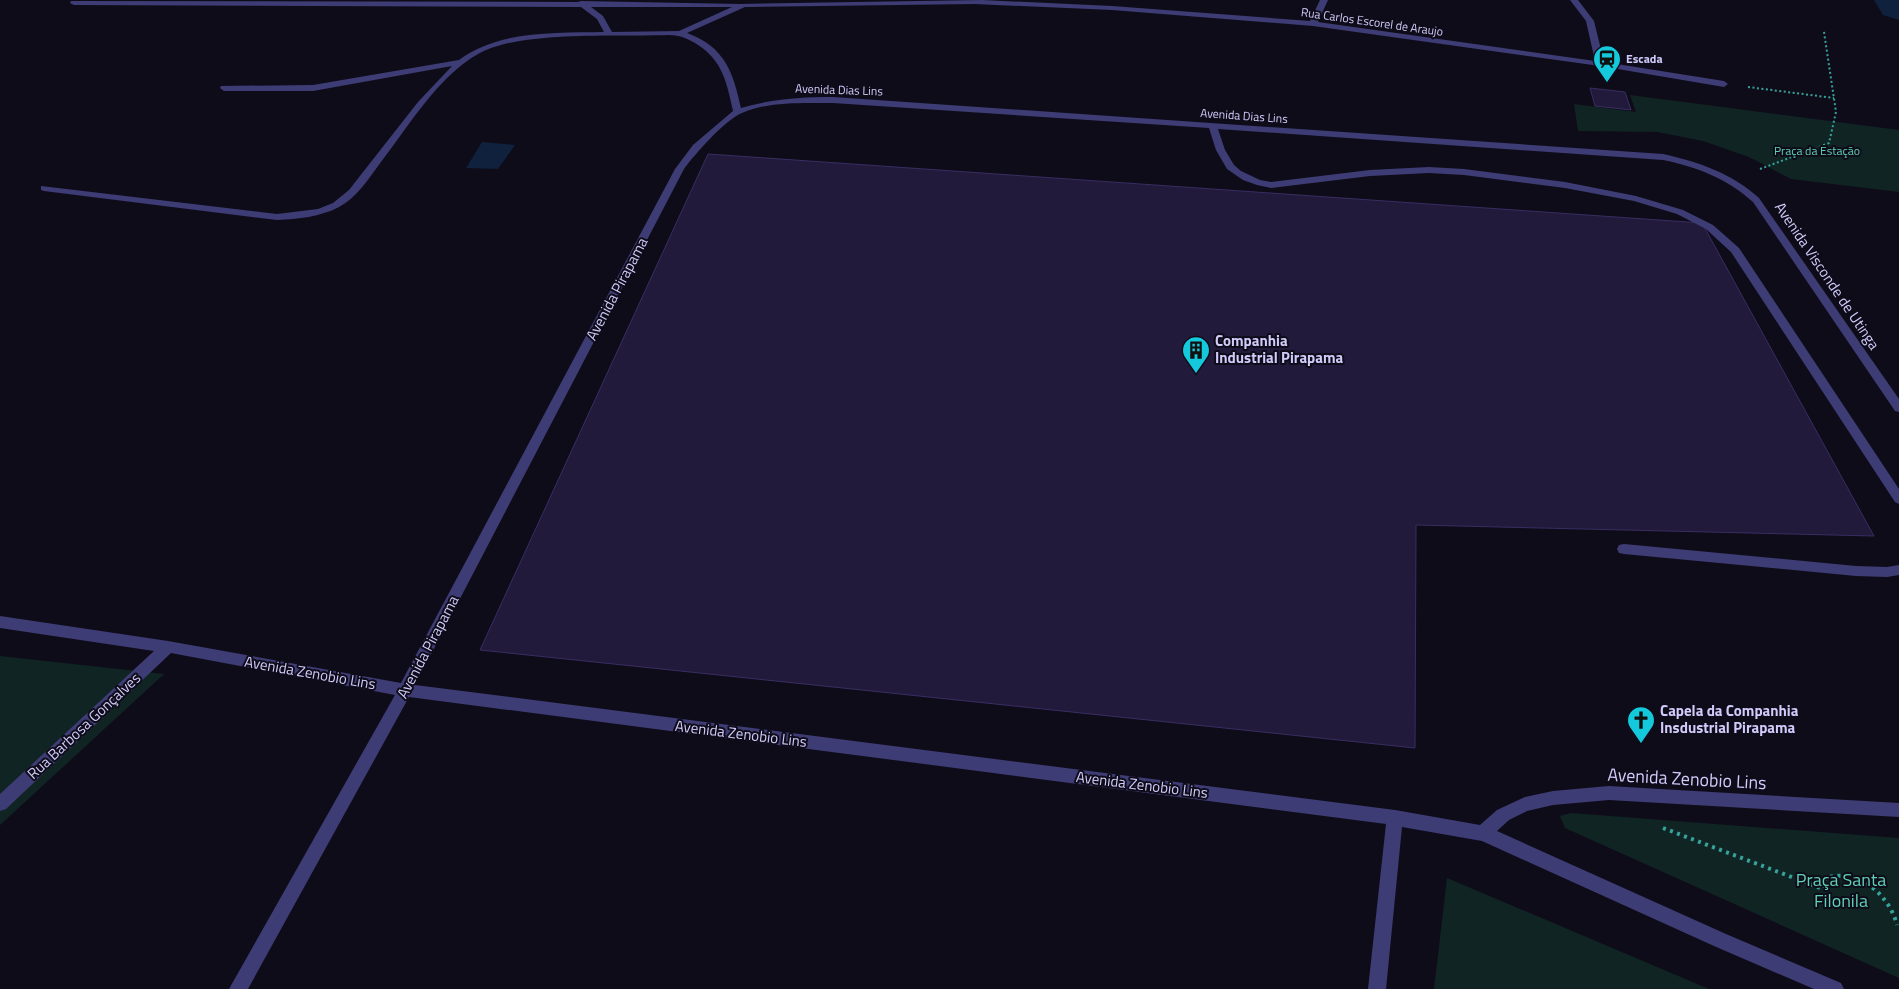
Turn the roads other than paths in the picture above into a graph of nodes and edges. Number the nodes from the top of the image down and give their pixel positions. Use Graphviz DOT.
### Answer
graph roads {
  1 [pos="1324,0"];
  2 [pos="1574,0"];
  3 [pos="744,2"];
  4 [pos="74,3"];
  5 [pos="580,3"];
  6 [pos="1313,24"];
  7 [pos="609,34"];
  8 [pos="681,34"];
  9 [pos="460,62"];
  10 [pos="1600,64"];
  11 [pos="1724,84"];
  12 [pos="224,88"];
  13 [pos="737,112"];
  14 [pos="1213,126"];
  15 [pos="44,188"];
  16 [pos="1744,188"];
  17 [pos="1899,408"];
  18 [pos="1899,499"];
  19 [pos="1624,549"];
  20 [pos="1899,570"];
  21 [pos="0,622"];
  22 [pos="168,647"];
  23 [pos="405,690"];
  24 [pos="0,804"];
  25 [pos="1899,810"];
  26 [pos="1395,818"];
  27 [pos="1483,833"];
  28 [pos="238,989"];
  29 [pos="1377,989"];
  30 [pos="1835,989"];
  1 -- 6 [label="street"];
  2 -- 10 [label="street"];
  3 -- 5 [label="street, Rua Carlos Escorel de Araujo"];
  3 -- 6 [label="street, Rua Carlos Escorel de Araujo"];
  3 -- 8 [label="street, Rua Carlos Escorel de Araujo"];
  4 -- 5 [label="street, Rua Carlos Escorel de Araujo"];
  5 -- 7 [label="street"];
  6 -- 10 [label="street, Rua Carlos Escorel de Araujo"];
  7 -- 8 [label="street"];
  7 -- 9 [label="street"];
  8 -- 13 [label="street"];
  9 -- 12 [label="street"];
  9 -- 15 [label="street"];
  10 -- 11 [label="street, Rua Carlos Escorel de Araujo"];
  13 -- 14 [label="street, Avenida Dias Lins"];
  13 -- 23 [label="street, Avenida Pirapama"];
  14 -- 16 [label="street, Avenida Dias Lins"];
  14 -- 18 [label="street"];
  16 -- 17 [label="street, Avenida Visconde de Utinga"];
  19 -- 20 [label="street"];
  21 -- 22 [label="street, Avenida Zenobio Lins"];
  22 -- 23 [label="street, Avenida Zenobio Lins"];
  22 -- 24 [label="street, Rua Barbosa Gonçalves"];
  23 -- 26 [label="street, Avenida Zenobio Lins"];
  23 -- 28 [label="street, Avenida Pirapama"];
  25 -- 27 [label="street, Avenida Zenobio Lins"];
  26 -- 27 [label="street, Avenida Zenobio Lins"];
  26 -- 29 [label="street"];
  27 -- 30 [label="street, Avenida Zenobio Lins"];
}
